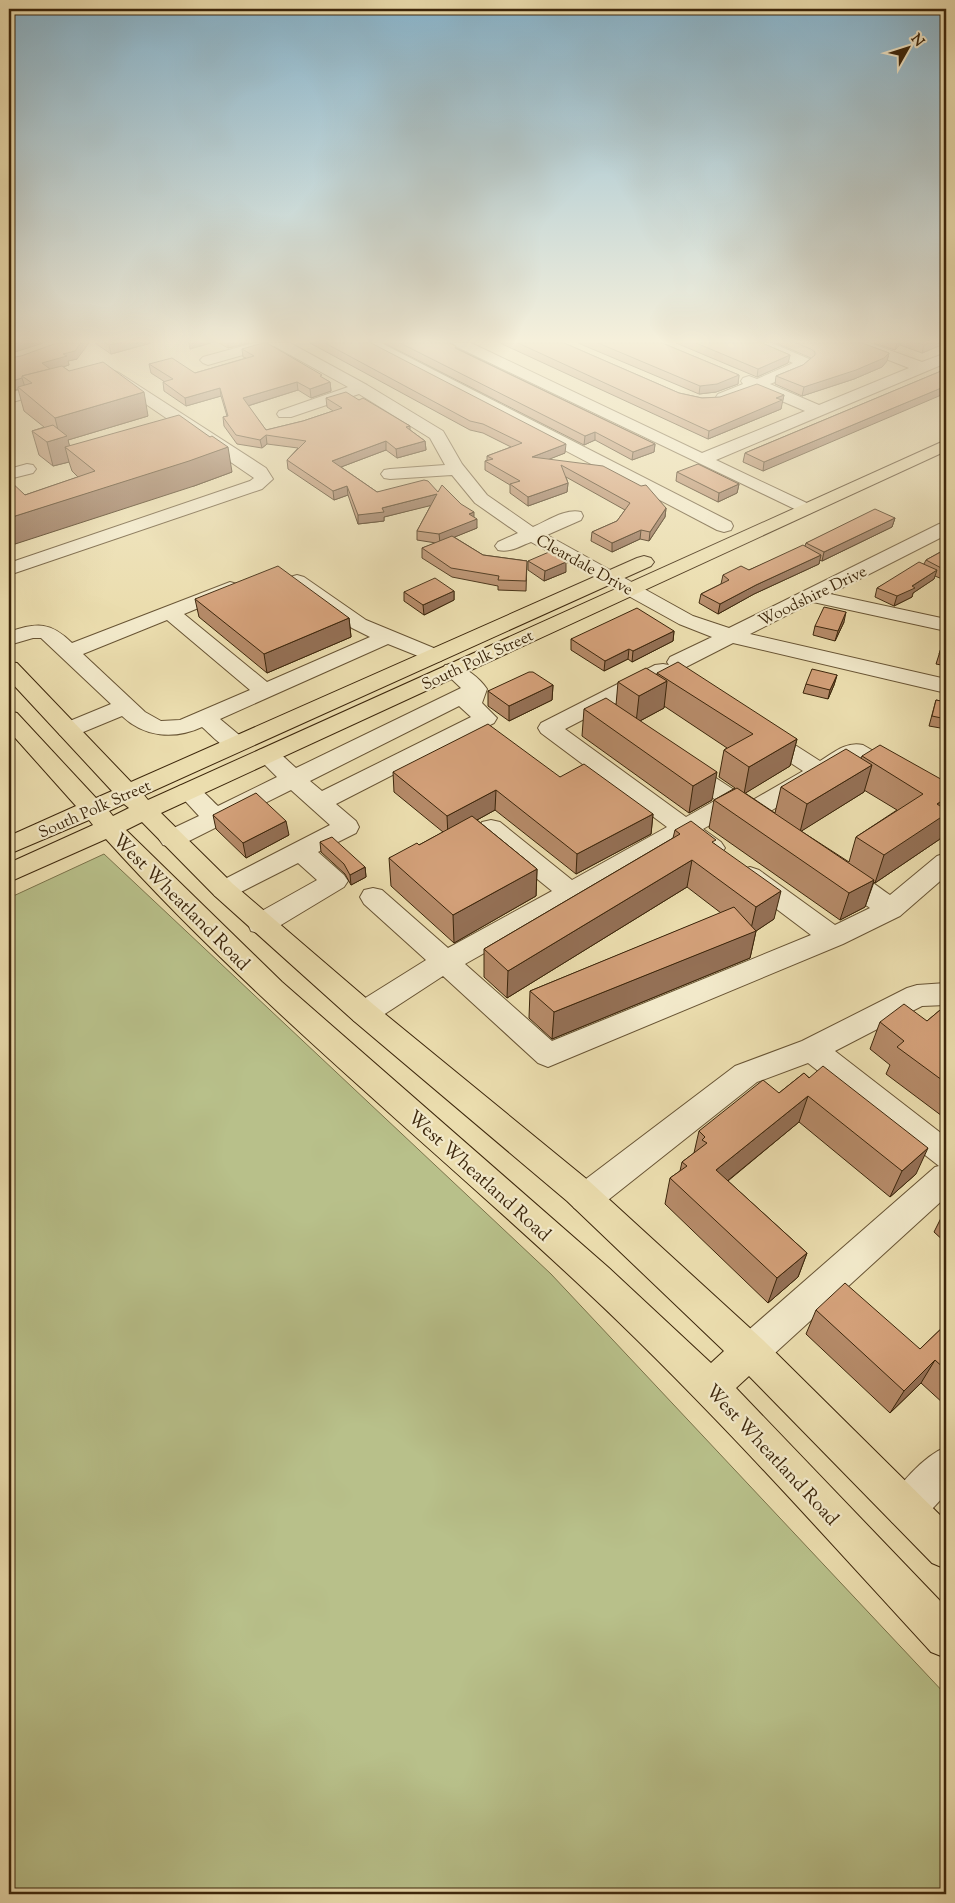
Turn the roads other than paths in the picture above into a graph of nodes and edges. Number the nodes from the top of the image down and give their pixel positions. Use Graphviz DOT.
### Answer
graph roads {
  1 [pos="198,432"];
  2 [pos="433,432"];
  3 [pos="543,432"];
  4 [pos="647,432"];
  5 [pos="769,432"];
  6 [pos="935,432"];
  7 [pos="946,444"];
  8 [pos="901,447"];
  9 [pos="704,459"];
  10 [pos="27,469"];
  11 [pos="457,469"];
  12 [pos="9,474"];
  13 [pos="390,474"];
  14 [pos="784,499"];
  15 [pos="804,500"];
  16 [pos="767,507"];
  17 [pos="574,516"];
  18 [pos="741,518"];
  19 [pos="724,526"];
  20 [pos="946,528"];
  21 [pos="533,535"];
  22 [pos="703,536"];
  23 [pos="505,546"];
  24 [pos="661,554"];
  25 [pos="9,569"];
  26 [pos="276,574"];
  27 [pos="610,577"];
  28 [pos="248,582"];
  29 [pos="630,589"];
  30 [pos="812,596"];
  31 [pos="169,612"];
  32 [pos="946,625"];
  33 [pos="730,636"];
  34 [pos="387,637"];
  35 [pos="9,638"];
  36 [pos="69,652"];
  37 [pos="433,656"];
  38 [pos="678,662"];
  39 [pos="9,668"];
  40 [pos="453,670"];
  41 [pos="946,686"];
  42 [pos="476,689"];
  43 [pos="266,690"];
  44 [pos="704,697"];
  45 [pos="126,706"];
  46 [pos="593,706"];
  47 [pos="9,718"];
  48 [pos="204,718"];
  49 [pos="745,724"];
  50 [pos="68,730"];
  51 [pos="634,734"];
  52 [pos="236,744"];
  53 [pos="267,755"];
  54 [pos="668,756"];
  55 [pos="820,771"];
  56 [pos="293,778"];
  57 [pos="188,791"];
  58 [pos="128,793"];
  59 [pos="320,802"];
  60 [pos="946,803"];
  61 [pos="742,807"];
  62 [pos="145,811"];
  63 [pos="215,817"];
  64 [pos="101,818"];
  65 [pos="490,828"];
  66 [pos="685,828"];
  67 [pos="773,828"];
  68 [pos="172,839"];
  69 [pos="9,846"];
  70 [pos="301,851"];
  71 [pos="820,860"];
  72 [pos="946,862"];
  73 [pos="9,873"];
  74 [pos="256,874"];
  75 [pos="224,890"];
  76 [pos="570,892"];
  77 [pos="373,897"];
  78 [pos="292,906"];
  79 [pos="890,909"];
  80 [pos="261,924"];
  81 [pos="832,937"];
  82 [pos="446,962"];
  83 [pos="946,994"];
  84 [pos="364,1013"];
  85 [pos="325,1037"];
  86 [pos="812,1049"];
  87 [pos="946,1155"];
  88 [pos="946,1177"];
  89 [pos="586,1198"];
  90 [pos="750,1352"];
  91 [pos="710,1387"];
  92 [pos="946,1466"];
  93 [pos="906,1508"];
  94 [pos="946,1549"];
  95 [pos="946,1637"];
  1 -- 25 [label="street"];
  2 -- 11 [label="street, Cleardale Drive"];
  3 -- 19 [label="street"];
  4 -- 9 [label="street"];
  5 -- 9 [label="street"];
  6 -- 8 [label="main road"];
  7 -- 15 [label="main road, South Polk Street"];
  9 -- 14 [label="street"];
  10 -- 12 [label="street"];
  11 -- 13 [label="street"];
  11 -- 21 [label="street, Cleardale Drive"];
  14 -- 15 [label="main road, South Polk Street"];
  14 -- 16 [label="main road, South Polk Street"];
  15 -- 29 [label="main road, South Polk Street"];
  17 -- 21 [label="street"];
  18 -- 19 [label="main road"];
  19 -- 22 [label="main road"];
  20 -- 30 [label="street, Woodshire Drive"];
  21 -- 23 [label="street"];
  21 -- 27 [label="street, Cleardale Drive"];
  24 -- 27 [label="main road, South Polk Street"];
  26 -- 34 [label="street"];
  27 -- 29 [label="street, Cleardale Drive"];
  27 -- 37 [label="main road, South Polk Street"];
  28 -- 31 [label="street"];
  29 -- 33 [label="street, Cleardale Drive"];
  29 -- 40 [label="main road, South Polk Street"];
  30 -- 32 [label="street"];
  30 -- 33 [label="street, Woodshire Drive"];
  31 -- 36 [label="street"];
  31 -- 43 [label="street"];
  33 -- 38 [label="street, Woodshire Drive"];
  33 -- 41 [label="street, Cleardale Drive"];
  34 -- 37 [label="street"];
  34 -- 43 [label="street"];
  35 -- 36 [label="street"];
  36 -- 45 [label="street"];
  37 -- 40 [label="main road"];
  37 -- 52 [label="main road, South Polk Street"];
  39 -- 50 [label="main road, West Wheatland Road"];
  40 -- 42 [label="street"];
  40 -- 53 [label="main road, South Polk Street"];
  42 -- 56 [label="street"];
  42 -- 59 [label="street"];
  43 -- 48 [label="street"];
  44 -- 46 [label="street"];
  45 -- 48 [label="street"];
  45 -- 50 [label="street"];
  46 -- 51 [label="street"];
  46 -- 66 [label="street"];
  47 -- 64 [label="main road, West Wheatland Road"];
  48 -- 52 [label="street"];
  49 -- 55 [label="street"];
  50 -- 58 [label="main road, West Wheatland Road"];
  52 -- 58 [label="main road, South Polk Street"];
  53 -- 56 [label="street"];
  53 -- 57 [label="main road, South Polk Street"];
  54 -- 61 [label="street"];
  55 -- 60 [label="street"];
  55 -- 61 [label="street"];
  56 -- 59 [label="street"];
  56 -- 63 [label="street"];
  57 -- 62 [label="main road, South Polk Street"];
  57 -- 63 [label="street"];
  58 -- 62 [label="main road, West Wheatland Road"];
  58 -- 64 [label="main road, South Polk Street"];
  59 -- 70 [label="street"];
  61 -- 66 [label="street"];
  61 -- 67 [label="street"];
  62 -- 64 [label="main road, South Polk Street"];
  62 -- 68 [label="main road, West Wheatland Road"];
  63 -- 68 [label="street"];
  64 -- 69 [label="main road, South Polk Street"];
  64 -- 73 [label="main road, South Polk Street"];
  64 -- 85 [label="main road, West Wheatland Road"];
  65 -- 76 [label="street"];
  66 -- 76 [label="street"];
  66 -- 81 [label="street"];
  68 -- 75 [label="main road, West Wheatland Road"];
  70 -- 74 [label="street"];
  70 -- 78 [label="street"];
  71 -- 79 [label="street"];
  72 -- 79 [label="street"];
  74 -- 75 [label="street"];
  74 -- 78 [label="street"];
  75 -- 80 [label="main road, West Wheatland Road"];
  76 -- 82 [label="street"];
  77 -- 82 [label="street"];
  78 -- 80 [label="street"];
  79 -- 81 [label="street"];
  80 -- 84 [label="main road, West Wheatland Road"];
  81 -- 82 [label="street"];
  82 -- 84 [label="street"];
  83 -- 86 [label="street"];
  84 -- 85 [label="main road"];
  84 -- 89 [label="main road, West Wheatland Road"];
  85 -- 91 [label="main road, West Wheatland Road"];
  86 -- 87 [label="street"];
  86 -- 89 [label="street"];
  88 -- 90 [label="street"];
  89 -- 90 [label="main road, West Wheatland Road"];
  90 -- 91 [label="main road"];
  90 -- 93 [label="main road, West Wheatland Road"];
  91 -- 95 [label="main road, West Wheatland Road"];
  92 -- 93 [label="street"];
  93 -- 94 [label="main road, West Wheatland Road"];
}
